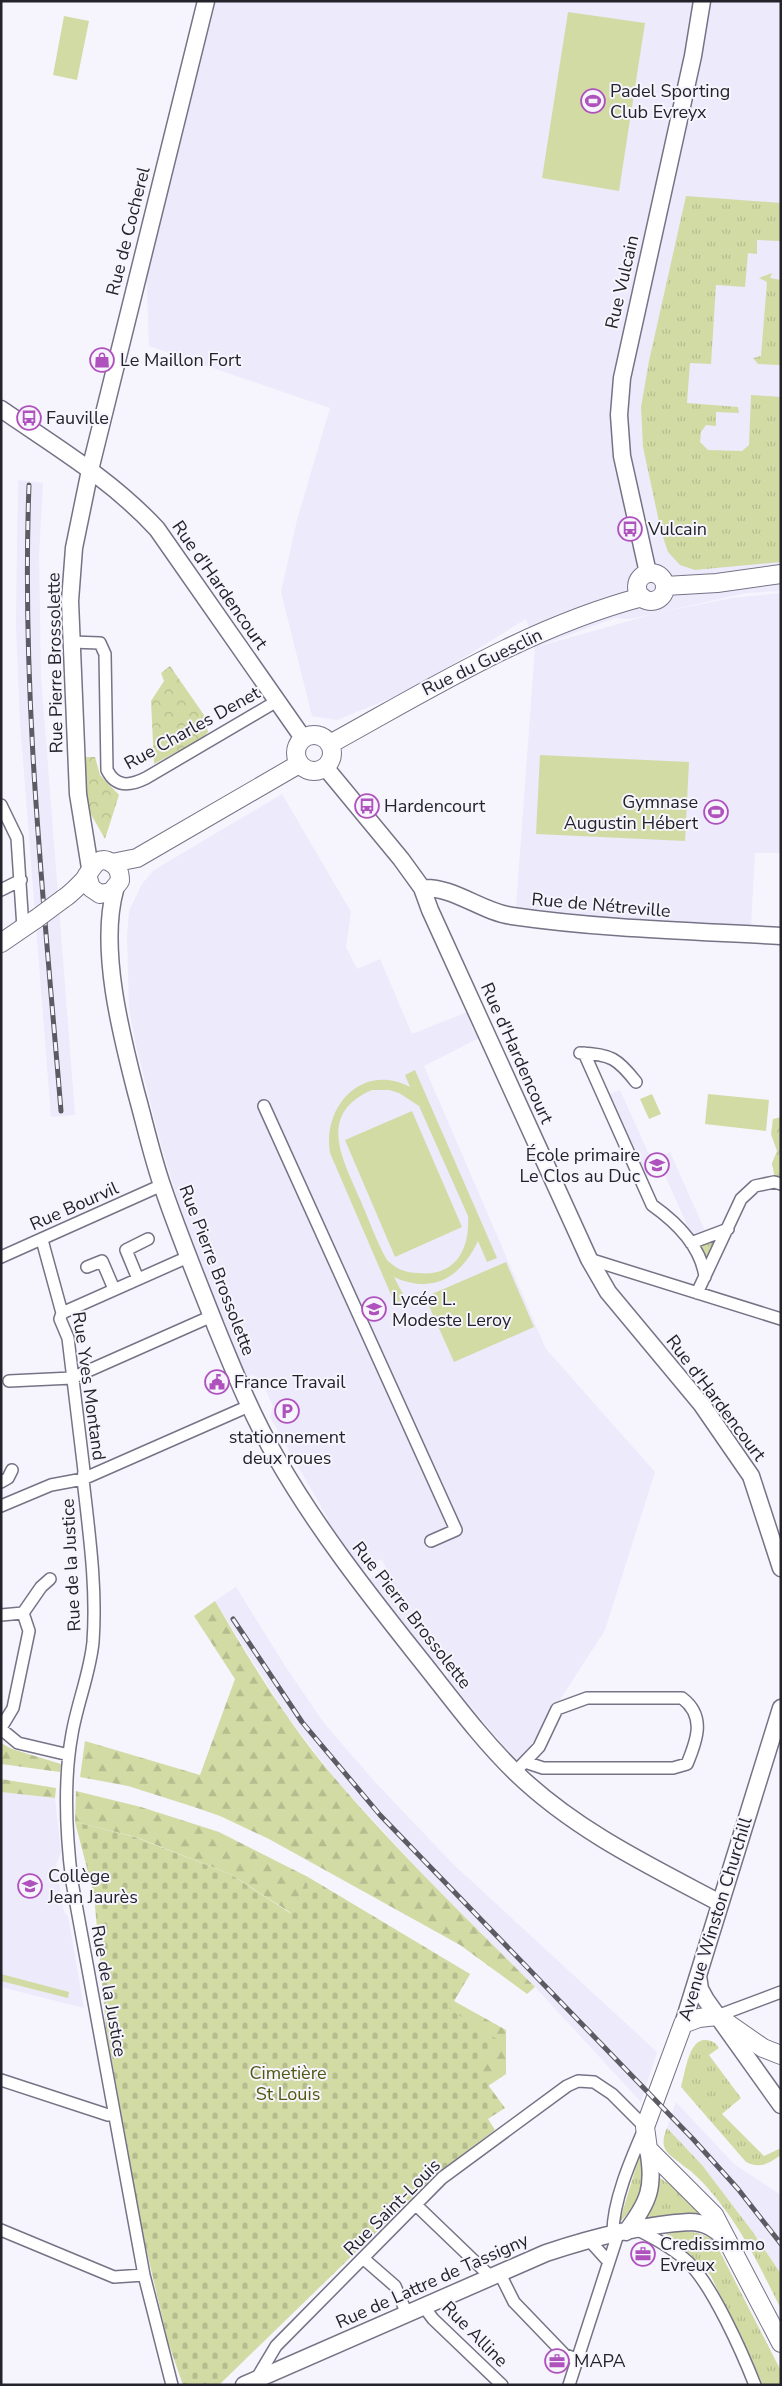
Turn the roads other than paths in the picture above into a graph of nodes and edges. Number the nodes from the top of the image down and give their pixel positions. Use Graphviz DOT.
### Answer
graph roads {
  1 [pos="206,1"];
  2 [pos="702,1"];
  3 [pos="1,409"];
  4 [pos="90,470"];
  5 [pos="648,573"];
  6 [pos="781,574"];
  7 [pos="665,586"];
  8 [pos="642,597"];
  9 [pos="71,642"];
  10 [pos="277,701"];
  11 [pos="303,738"];
  12 [pos="330,744"];
  13 [pos="299,764"];
  14 [pos="326,767"];
  15 [pos="1,805"];
  16 [pos="103,877"];
  17 [pos="21,880"];
  18 [pos="422,888"];
  19 [pos="1,890"];
  20 [pos="30,924"];
  21 [pos="781,936"];
  22 [pos="1,943"];
  23 [pos="636,1082"];
  24 [pos="264,1106"];
  25 [pos="781,1184"];
  26 [pos="162,1185"];
  27 [pos="728,1229"];
  28 [pos="148,1238"];
  29 [pos="42,1240"];
  30 [pos="691,1243"];
  31 [pos="1,1257"];
  32 [pos="188,1257"];
  33 [pos="588,1259"];
  34 [pos="88,1267"];
  35 [pos="705,1277"];
  36 [pos="138,1279"];
  37 [pos="114,1289"];
  38 [pos="697,1293"];
  39 [pos="62,1313"];
  40 [pos="212,1316"];
  41 [pos="781,1319"];
  42 [pos="72,1378"];
  43 [pos="9,1381"];
  44 [pos="249,1406"];
  45 [pos="12,1470"];
  46 [pos="83,1479"];
  47 [pos="1,1482"];
  48 [pos="1,1506"];
  49 [pos="430,1541"];
  50 [pos="781,1568"];
  51 [pos="50,1579"];
  52 [pos="23,1613"];
  53 [pos="1,1615"];
  54 [pos="781,1708"];
  55 [pos="1,1728"];
  56 [pos="70,1755"];
  57 [pos="520,1767"];
  58 [pos="720,1903"];
  59 [pos="698,1974"];
  60 [pos="781,1992"];
  61 [pos="717,2016"];
  62 [pos="683,2024"];
  63 [pos="781,2055"];
  64 [pos="1,2080"];
  65 [pos="781,2105"];
  66 [pos="113,2114"];
  67 [pos="645,2127"];
  68 [pos="648,2148"];
  69 [pos="416,2205"];
  70 [pos="1,2230"];
  71 [pos="624,2233"];
  72 [pos="589,2240"];
  73 [pos="729,2241"];
  74 [pos="364,2259"];
  75 [pos="608,2262"];
  76 [pos="144,2275"];
  77 [pos="496,2276"];
  78 [pos="424,2307"];
  79 [pos="407,2314"];
  80 [pos="781,2343"];
  81 [pos="577,2359"];
  82 [pos="250,2382"];
  83 [pos="172,2385"];
  84 [pos="502,2385"];
  85 [pos="569,2385"];
  86 [pos="756,2385"];
  1 -- 4 [label="main road, Rue de Cocherel"];
  2 -- 5 [label="main road, Rue Vulcain"];
  3 -- 4 [label="main road, Rue d'Hardencourt"];
  4 -- 9 [label="main road, Rue Pierre Brossolette"];
  4 -- 10 [label="main road, Rue d'Hardencourt"];
  5 -- 7 [label="main road"];
  5 -- 8 [label="main road"];
  6 -- 7 [label="main road"];
  7 -- 8 [label="main road"];
  8 -- 12 [label="main road, Rue du Guesclin"];
  9 -- 10 [label="street, Rue Charles Denet"];
  9 -- 16 [label="main road, Rue Pierre Brossolette"];
  10 -- 11 [label="main road, Rue d'Hardencourt"];
  11 -- 12 [label="main road"];
  11 -- 13 [label="main road"];
  12 -- 14 [label="main road"];
  13 -- 14 [label="main road"];
  13 -- 16 [label="main road"];
  14 -- 18 [label="main road, Rue d'Hardencourt"];
  15 -- 17 [label="street"];
  16 -- 20 [label="main road, bridge"];
  16 -- 26 [label="main road, Rue Pierre Brossolette"];
  17 -- 19 [label="street"];
  17 -- 20 [label="street"];
  18 -- 21 [label="main road, Rue de Nétreville"];
  18 -- 33 [label="main road, Rue d'Hardencourt"];
  20 -- 22 [label="main road"];
  23 -- 30 [label="street"];
  24 -- 49 [label="street"];
  25 -- 27 [label="street"];
  26 -- 29 [label="street, Rue Bourvil"];
  26 -- 32 [label="main road, Rue Pierre Brossolette"];
  27 -- 30 [label="street"];
  27 -- 35 [label="street"];
  28 -- 36 [label="street"];
  29 -- 31 [label="street, Rue Bourvil"];
  29 -- 39 [label="street, Rue Yves Montand"];
  30 -- 35 [label="street"];
  32 -- 36 [label="street"];
  32 -- 40 [label="main road, Rue Pierre Brossolette"];
  33 -- 38 [label="street"];
  33 -- 50 [label="main road, Rue d'Hardencourt"];
  34 -- 37 [label="street"];
  35 -- 38 [label="street"];
  36 -- 37 [label="street"];
  37 -- 39 [label="street"];
  38 -- 41 [label="street"];
  39 -- 42 [label="street, Rue Yves Montand"];
  40 -- 42 [label="street"];
  40 -- 44 [label="main road, Rue Pierre Brossolette"];
  42 -- 43 [label="street"];
  42 -- 46 [label="street, Rue Yves Montand"];
  44 -- 46 [label="street"];
  44 -- 57 [label="main road, Rue Pierre Brossolette"];
  45 -- 47 [label="street"];
  46 -- 48 [label="street"];
  46 -- 56 [label="street, Rue de la Justice"];
  51 -- 52 [label="street"];
  52 -- 53 [label="street"];
  52 -- 55 [label="street"];
  54 -- 58 [label="main road, Avenue Winston Churchill"];
  55 -- 56 [label="street"];
  56 -- 66 [label="street, Rue de la Justice"];
  57 -- 57 [label="street"];
  57 -- 58 [label="main road, Rue Pierre Brossolette"];
  58 -- 59 [label="main road, Avenue Winston Churchill"];
  59 -- 61 [label="main road"];
  59 -- 62 [label="main road, Avenue Winston Churchill"];
  60 -- 61 [label="street"];
  61 -- 62 [label="main road"];
  61 -- 63 [label="main road"];
  61 -- 65 [label="main road"];
  62 -- 67 [label="main road, Avenue Winston Churchill"];
  64 -- 66 [label="street"];
  66 -- 76 [label="street, Rue de la Justice"];
  67 -- 68 [label="main road"];
  67 -- 69 [label="street, Rue Saint-Louis"];
  67 -- 71 [label="street"];
  68 -- 71 [label="main road"];
  68 -- 73 [label="main road"];
  69 -- 74 [label="street, Rue Saint-Louis"];
  69 -- 77 [label="street"];
  70 -- 76 [label="street"];
  71 -- 72 [label="main road, Rue de Lattre de Tassigny"];
  71 -- 73 [label="main road, Rue de Lattre de Tassigny"];
  71 -- 75 [label="street"];
  71 -- 86 [label="street"];
  72 -- 75 [label="street"];
  72 -- 77 [label="main road, Rue de Lattre de Tassigny"];
  73 -- 80 [label="main road"];
  74 -- 79 [label="street"];
  74 -- 82 [label="street, Rue Saint-Louis"];
  75 -- 81 [label="street"];
  76 -- 83 [label="street, Rue de la Justice"];
  77 -- 78 [label="main road, Rue de Lattre de Tassigny"];
  77 -- 81 [label="street"];
  78 -- 79 [label="main road, Rue de Lattre de Tassigny"];
  78 -- 84 [label="street, Rue Alline"];
  79 -- 82 [label="main road, Rue de Lattre de Tassigny"];
  81 -- 85 [label="street"];
}
